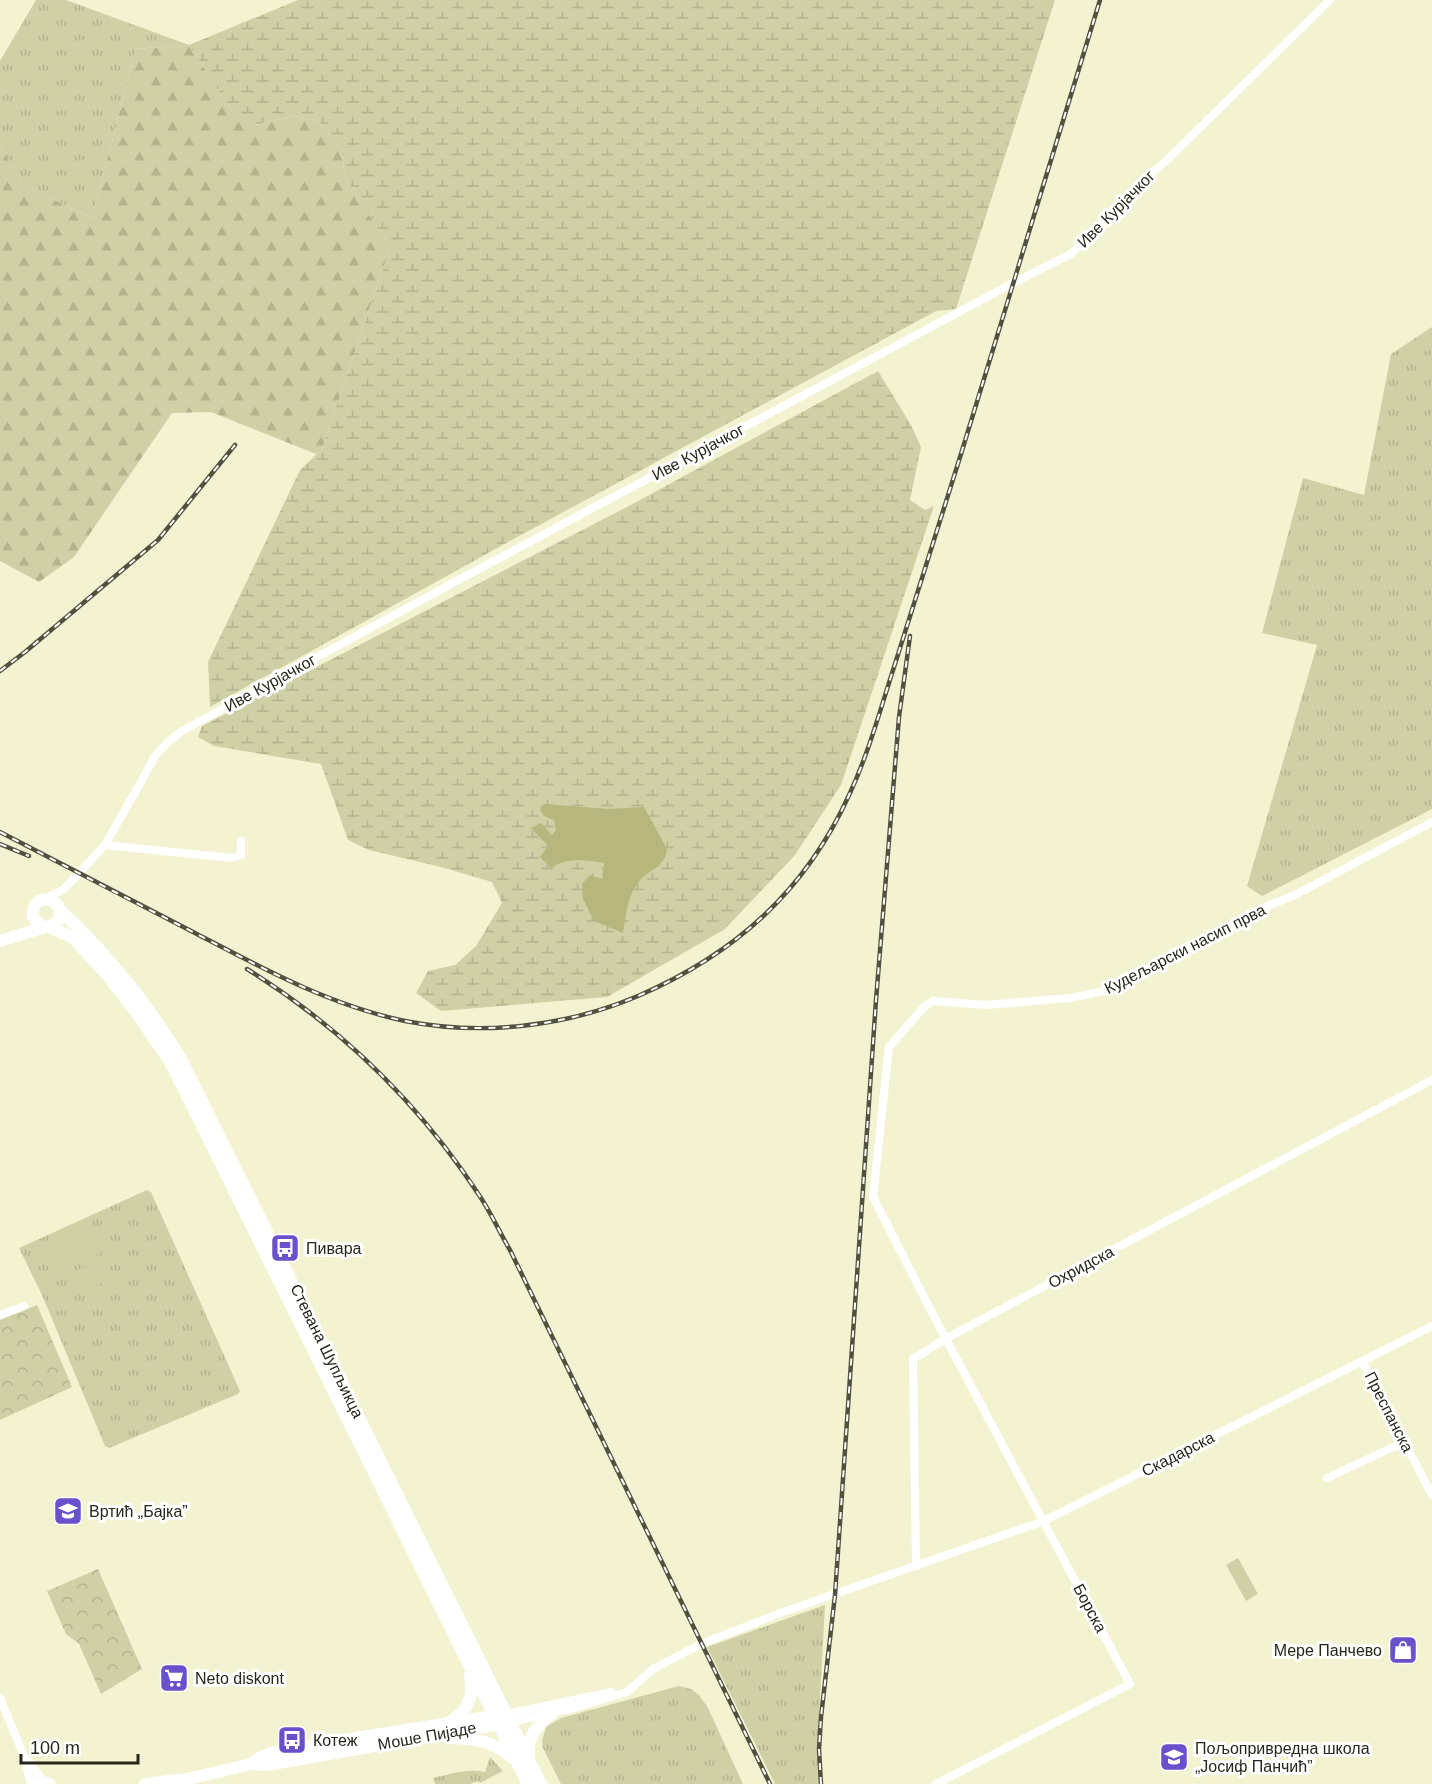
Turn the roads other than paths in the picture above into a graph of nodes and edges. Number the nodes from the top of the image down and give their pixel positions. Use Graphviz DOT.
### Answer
graph roads {
  1 [pos="1330,0"];
  2 [pos="1432,822"];
  3 [pos="241,841"];
  4 [pos="105,845"];
  5 [pos="64,889"];
  6 [pos="47,898"];
  7 [pos="60,909"];
  8 [pos="32,913"];
  9 [pos="47,927"];
  10 [pos="6,939"];
  11 [pos="1432,1080"];
  12 [pos="24,1306"];
  13 [pos="0,1315"];
  14 [pos="1432,1326"];
  15 [pos="947,1338"];
  16 [pos="1362,1361"];
  17 [pos="1404,1442"];
  18 [pos="1327,1478"];
  19 [pos="1432,1496"];
  20 [pos="1044,1521"];
  21 [pos="916,1566"];
  22 [pos="467,1662"];
  23 [pos="627,1692"];
  24 [pos="0,1698"];
  25 [pos="552,1713"];
  26 [pos="4,1717"];
  27 [pos="502,1719"];
  28 [pos="446,1723"];
  29 [pos="429,1737"];
  30 [pos="24,1756"];
  31 [pos="524,1763"];
  32 [pos="251,1764"];
  33 [pos="39,1783"];
  34 [pos="145,1784"];
  35 [pos="528,1784"];
  36 [pos="541,1784"];
  37 [pos="936,1784"];
  1 -- 4 [label="street, Иве Курјачког"];
  2 -- 15 [label="street, Кудељарски насип прва"];
  3 -- 4 [label="street"];
  4 -- 5 [label="street, Иве Курјачког"];
  5 -- 6 [label="street"];
  5 -- 7 [label="street"];
  6 -- 7 [label="main road"];
  6 -- 8 [label="main road"];
  7 -- 9 [label="main road"];
  7 -- 27 [label="main road, Стевана Шупљикца"];
  8 -- 9 [label="main road"];
  8 -- 10 [label="main road"];
  9 -- 10 [label="main road"];
  9 -- 22 [label="main road, Стевана Шупљикца"];
  11 -- 15 [label="street, Охридска"];
  12 -- 13 [label="street"];
  14 -- 16 [label="street, Скадарска"];
  15 -- 20 [label="street, Борска"];
  15 -- 21 [label="street, Охридска"];
  16 -- 17 [label="street, Преспанска"];
  16 -- 20 [label="street, Скадарска"];
  17 -- 18 [label="street"];
  17 -- 19 [label="street, Преспанска"];
  20 -- 21 [label="street, Скадарска"];
  20 -- 37 [label="street, Борска"];
  21 -- 23 [label="street, Скадарска"];
  22 -- 27 [label="main road, Стевана Шупљикца"];
  22 -- 28 [label="main road"];
  23 -- 25 [label="street"];
  23 -- 27 [label="street"];
  24 -- 26 [label="street"];
  25 -- 27 [label="street"];
  25 -- 31 [label="main road"];
  26 -- 30 [label="street"];
  27 -- 28 [label="main road, Моше Пијаде"];
  27 -- 29 [label="main road, Моше Пијаде"];
  27 -- 31 [label="main road, Стевана Шупљикца"];
  28 -- 32 [label="main road, Моше Пијаде"];
  29 -- 31 [label="main road"];
  29 -- 32 [label="main road, Моше Пијаде"];
  30 -- 33 [label="street"];
  30 -- 33 [label="street"];
  31 -- 35 [label="main road, Стевана Шупљикца"];
  31 -- 36 [label="main road, Стевана Шупљикца"];
  32 -- 34 [label="main road, Моше Пијаде"];
}
